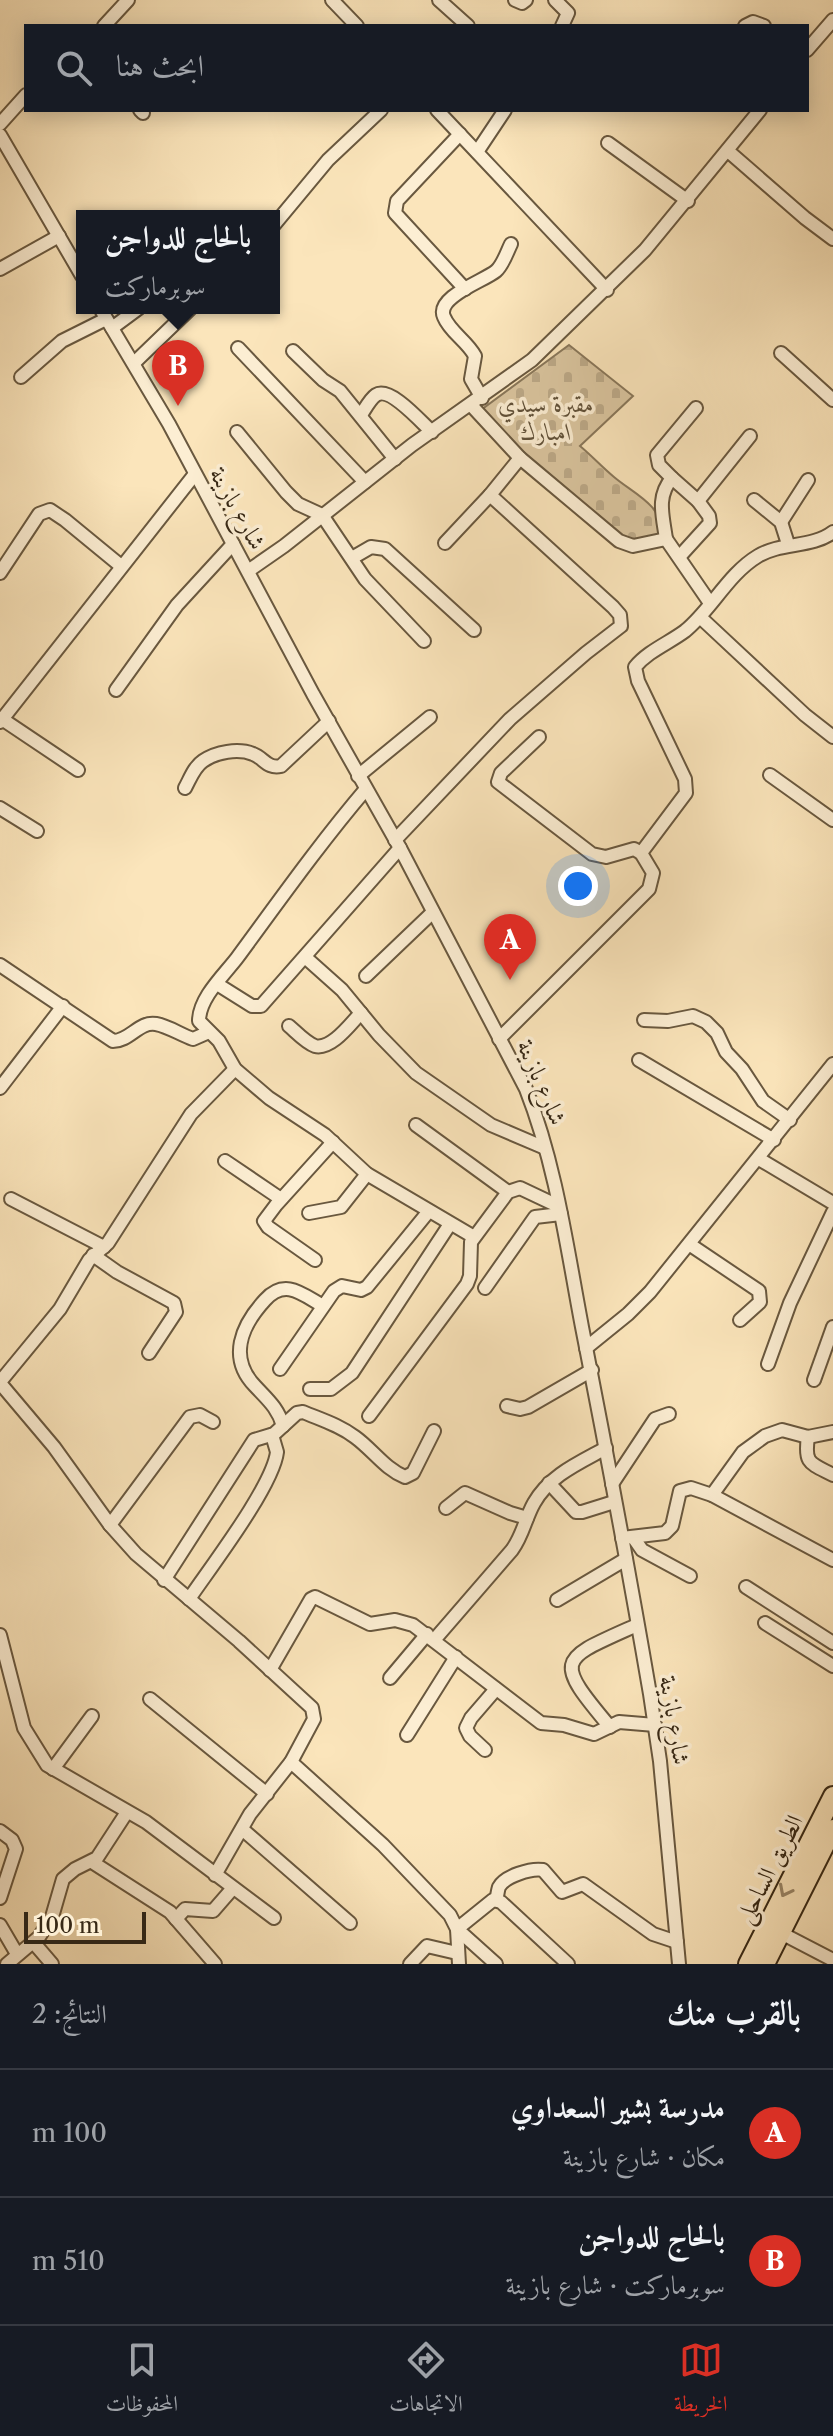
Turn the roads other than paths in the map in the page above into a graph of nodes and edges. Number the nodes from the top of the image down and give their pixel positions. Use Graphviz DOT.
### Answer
graph roads {
  1 [pos="128,0"];
  2 [pos="332,0"];
  3 [pos="439,0"];
  4 [pos="515,0"];
  5 [pos="526,0"];
  6 [pos="555,0"];
  7 [pos="833,20"];
  8 [pos="106,24"];
  9 [pos="355,24"];
  10 [pos="466,24"];
  11 [pos="563,24"];
  12 [pos="809,48"];
  13 [pos="24,97"];
  14 [pos="379,112"];
  15 [pos="439,112"];
  16 [pos="504,112"];
  17 [pos="758,112"];
  18 [pos="0,124"];
  19 [pos="460,134"];
  20 [pos="0,135"];
  21 [pos="608,143"];
  22 [pos="728,151"];
  23 [pos="477,152"];
  24 [pos="13,157"];
  25 [pos="0,166"];
  26 [pos="688,201"];
  27 [pos="280,218"];
  28 [pos="59,236"];
  29 [pos="833,239"];
  30 [pos="511,244"];
  31 [pos="76,266"];
  32 [pos="0,269"];
  33 [pos="465,289"];
  34 [pos="607,290"];
  35 [pos="185,314"];
  36 [pos="106,318"];
  37 [pos="238,348"];
  38 [pos="293,351"];
  39 [pos="781,353"];
  40 [pos="134,363"];
  41 [pos="21,377"];
  42 [pos="833,400"];
  43 [pos="476,402"];
  44 [pos="696,408"];
  45 [pos="361,415"];
  46 [pos="237,432"];
  47 [pos="432,432"];
  48 [pos="750,436"];
  49 [pos="520,458"];
  50 [pos="395,459"];
  51 [pos="195,474"];
  52 [pos="672,478"];
  53 [pos="808,480"];
  54 [pos="365,482"];
  55 [pos="490,495"];
  56 [pos="754,500"];
  57 [pos="698,501"];
  58 [pos="322,515"];
  59 [pos="781,522"];
  60 [pos="833,532"];
  61 [pos="666,539"];
  62 [pos="445,543"];
  63 [pos="233,544"];
  64 [pos="788,544"];
  65 [pos="680,556"];
  66 [pos="352,558"];
  67 [pos="121,566"];
  68 [pos="248,571"];
  69 [pos="0,573"];
  70 [pos="710,603"];
  71 [pos="700,617"];
  72 [pos="474,630"];
  73 [pos="424,641"];
  74 [pos="116,690"];
  75 [pos="430,717"];
  76 [pos="1,721"];
  77 [pos="329,721"];
  78 [pos="539,737"];
  79 [pos="833,737"];
  80 [pos="78,770"];
  81 [pos="770,775"];
  82 [pos="358,776"];
  83 [pos="185,788"];
  84 [pos="366,789"];
  85 [pos="0,808"];
  86 [pos="833,820"];
  87 [pos="37,831"];
  88 [pos="397,844"];
  89 [pos="641,853"];
  90 [pos="433,912"];
  91 [pos="305,957"];
  92 [pos="3,971"];
  93 [pos="366,976"];
  94 [pos="217,984"];
  95 [pos="63,1006"];
  96 [pos="361,1013"];
  97 [pos="644,1020"];
  98 [pos="289,1026"];
  99 [pos="209,1032"];
  100 [pos="499,1039"];
  101 [pos="639,1060"];
  102 [pos="833,1064"];
  103 [pos="235,1069"];
  104 [pos="0,1088"];
  105 [pos="790,1120"];
  106 [pos="416,1125"];
  107 [pos="774,1140"];
  108 [pos="333,1142"];
  109 [pos="545,1148"];
  110 [pos="759,1159"];
  111 [pos="225,1161"];
  112 [pos="367,1174"];
  113 [pos="508,1192"];
  114 [pos="831,1197"];
  115 [pos="11,1199"];
  116 [pos="281,1199"];
  117 [pos="560,1210"];
  118 [pos="429,1211"];
  119 [pos="833,1212"];
  120 [pos="309,1213"];
  121 [pos="450,1224"];
  122 [pos="474,1237"];
  123 [pos="689,1244"];
  124 [pos="99,1251"];
  125 [pos="315,1260"];
  126 [pos="485,1288"];
  127 [pos="323,1306"];
  128 [pos="740,1320"];
  129 [pos="833,1327"];
  130 [pos="586,1348"];
  131 [pos="149,1353"];
  132 [pos="768,1364"];
  133 [pos="280,1369"];
  134 [pos="592,1370"];
  135 [pos="814,1380"];
  136 [pos="0,1383"];
  137 [pos="310,1389"];
  138 [pos="507,1406"];
  139 [pos="669,1414"];
  140 [pos="369,1416"];
  141 [pos="213,1422"];
  142 [pos="283,1426"];
  143 [pos="434,1431"];
  144 [pos="833,1432"];
  145 [pos="272,1435"];
  146 [pos="808,1437"];
  147 [pos="606,1448"];
  148 [pos="833,1475"];
  149 [pos="549,1483"];
  150 [pos="612,1484"];
  151 [pos="712,1495"];
  152 [pos="614,1502"];
  153 [pos="446,1508"];
  154 [pos="527,1518"];
  155 [pos="110,1525"];
  156 [pos="628,1537"];
  157 [pos="626,1559"];
  158 [pos="833,1560"];
  159 [pos="690,1576"];
  160 [pos="164,1580"];
  161 [pos="746,1587"];
  162 [pos="189,1599"];
  163 [pos="557,1600"];
  164 [pos="765,1623"];
  165 [pos="637,1625"];
  166 [pos="431,1636"];
  167 [pos="833,1643"];
  168 [pos="1,1644"];
  169 [pos="456,1657"];
  170 [pos="833,1666"];
  171 [pos="270,1670"];
  172 [pos="390,1678"];
  173 [pos="496,1689"];
  174 [pos="150,1699"];
  175 [pos="92,1716"];
  176 [pos="655,1725"];
  177 [pos="610,1727"];
  178 [pos="407,1735"];
  179 [pos="485,1750"];
  180 [pos="291,1762"];
  181 [pos="53,1769"];
  182 [pos="267,1794"];
  183 [pos="833,1796"];
  184 [pos="127,1812"];
  185 [pos="242,1829"];
  186 [pos="833,1829"];
  187 [pos="0,1831"];
  188 [pos="92,1862"];
  189 [pos="215,1875"];
  190 [pos="233,1888"];
  191 [pos="0,1898"];
  192 [pos="496,1900"];
  193 [pos="274,1918"];
  194 [pos="176,1919"];
  195 [pos="350,1923"];
  196 [pos="0,1925"];
  197 [pos="457,1929"];
  198 [pos="781,1933"];
  199 [pos="677,1942"];
  200 [pos="34,1943"];
  201 [pos="17,1954"];
  202 [pos="458,1959"];
  203 [pos="833,1960"];
  204 [pos="762,1963"];
  205 [pos="7,1964"];
  206 [pos="52,1964"];
  207 [pos="215,1964"];
  208 [pos="410,1964"];
  209 [pos="496,1964"];
  210 [pos="568,1964"];
  211 [pos="679,1964"];
  1 -- 8 [label="street"];
  2 -- 9 [label="street"];
  3 -- 10 [label="street"];
  4 -- 5 [label="street"];
  6 -- 11 [label="street"];
  7 -- 12 [label="street"];
  13 -- 18 [label="street"];
  14 -- 27 [label="street"];
  15 -- 19 [label="street"];
  16 -- 23 [label="street"];
  17 -- 22 [label="street"];
  19 -- 23 [label="street"];
  19 -- 33 [label="street"];
  20 -- 24 [label="street"];
  21 -- 26 [label="street"];
  22 -- 26 [label="street"];
  22 -- 29 [label="street"];
  23 -- 34 [label="street"];
  24 -- 25 [label="street"];
  24 -- 28 [label="street"];
  26 -- 34 [label="street"];
  28 -- 31 [label="street"];
  28 -- 32 [label="street"];
  30 -- 33 [label="street"];
  33 -- 43 [label="street"];
  34 -- 43 [label="street"];
  35 -- 40 [label="street"];
  36 -- 40 [label="street, شارع بازينة"];
  36 -- 41 [label="street"];
  37 -- 54 [label="street"];
  38 -- 45 [label="street"];
  39 -- 42 [label="street"];
  40 -- 51 [label="street, شارع بازينة"];
  43 -- 47 [label="street"];
  43 -- 49 [label="street"];
  44 -- 52 [label="street"];
  45 -- 47 [label="street"];
  45 -- 50 [label="street"];
  46 -- 58 [label="street"];
  47 -- 50 [label="street"];
  48 -- 57 [label="street"];
  49 -- 55 [label="street"];
  49 -- 61 [label="street"];
  50 -- 54 [label="street"];
  51 -- 63 [label="street, شارع بازينة"];
  51 -- 67 [label="street"];
  52 -- 57 [label="street"];
  52 -- 61 [label="street"];
  53 -- 59 [label="street"];
  54 -- 58 [label="street"];
  55 -- 62 [label="street"];
  55 -- 88 [label="street"];
  56 -- 59 [label="street"];
  57 -- 65 [label="street"];
  58 -- 66 [label="street"];
  58 -- 68 [label="street"];
  59 -- 64 [label="street"];
  60 -- 64 [label="street"];
  61 -- 65 [label="street"];
  63 -- 68 [label="street, شارع بازينة"];
  63 -- 74 [label="street"];
  64 -- 70 [label="street"];
  65 -- 70 [label="street"];
  66 -- 72 [label="street"];
  66 -- 73 [label="street"];
  67 -- 69 [label="street"];
  67 -- 76 [label="street"];
  68 -- 77 [label="street, شارع بازينة"];
  70 -- 71 [label="street"];
  71 -- 79 [label="street"];
  71 -- 89 [label="street"];
  75 -- 82 [label="street"];
  76 -- 80 [label="street"];
  77 -- 82 [label="street, شارع بازينة"];
  77 -- 83 [label="street"];
  78 -- 89 [label="street"];
  81 -- 86 [label="street"];
  82 -- 84 [label="street, شارع بازينة"];
  84 -- 88 [label="street, شارع بازينة"];
  84 -- 94 [label="street"];
  85 -- 87 [label="street"];
  88 -- 90 [label="street, شارع بازينة"];
  88 -- 91 [label="street"];
  89 -- 100 [label="street"];
  90 -- 93 [label="street"];
  90 -- 100 [label="street, شارع بازينة"];
  91 -- 94 [label="street"];
  91 -- 96 [label="street"];
  92 -- 95 [label="street"];
  94 -- 99 [label="street"];
  95 -- 99 [label="street"];
  95 -- 104 [label="street"];
  96 -- 98 [label="street"];
  96 -- 109 [label="street"];
  97 -- 105 [label="street"];
  99 -- 103 [label="street"];
  100 -- 109 [label="street, شارع بازينة"];
  101 -- 107 [label="street"];
  102 -- 105 [label="street"];
  103 -- 108 [label="street"];
  103 -- 124 [label="street"];
  105 -- 107 [label="street"];
  106 -- 113 [label="street"];
  107 -- 110 [label="street"];
  108 -- 112 [label="street"];
  108 -- 116 [label="street"];
  109 -- 117 [label="street, شارع بازينة"];
  110 -- 114 [label="street"];
  110 -- 123 [label="street"];
  111 -- 116 [label="street"];
  112 -- 118 [label="street"];
  112 -- 120 [label="street"];
  113 -- 117 [label="street"];
  113 -- 122 [label="street"];
  115 -- 124 [label="street"];
  116 -- 125 [label="street"];
  117 -- 126 [label="street"];
  117 -- 130 [label="street, شارع بازينة"];
  118 -- 121 [label="street"];
  118 -- 127 [label="street"];
  119 -- 132 [label="street"];
  121 -- 122 [label="street"];
  121 -- 137 [label="street"];
  122 -- 140 [label="street"];
  123 -- 128 [label="street"];
  123 -- 130 [label="street"];
  124 -- 131 [label="street"];
  124 -- 136 [label="street"];
  127 -- 133 [label="street"];
  127 -- 142 [label="street"];
  129 -- 135 [label="street"];
  130 -- 134 [label="street, شارع بازينة"];
  134 -- 138 [label="street"];
  134 -- 147 [label="street, شارع بازينة"];
  136 -- 155 [label="street"];
  139 -- 150 [label="street"];
  141 -- 155 [label="street"];
  142 -- 143 [label="street"];
  142 -- 145 [label="street"];
  144 -- 146 [label="street"];
  145 -- 160 [label="street"];
  145 -- 162 [label="street"];
  146 -- 148 [label="street"];
  146 -- 151 [label="street"];
  147 -- 149 [label="street"];
  147 -- 150 [label="street, شارع بازينة"];
  149 -- 152 [label="street"];
  149 -- 154 [label="street"];
  150 -- 152 [label="street, شارع بازينة"];
  151 -- 156 [label="street"];
  151 -- 158 [label="street"];
  152 -- 156 [label="street, شارع بازينة"];
  153 -- 154 [label="street"];
  154 -- 166 [label="street"];
  155 -- 160 [label="street"];
  156 -- 157 [label="street, شارع بازينة"];
  156 -- 159 [label="street"];
  157 -- 163 [label="street"];
  157 -- 165 [label="street, شارع بازينة"];
  160 -- 162 [label="street"];
  161 -- 167 [label="street"];
  162 -- 171 [label="street"];
  164 -- 170 [label="street"];
  165 -- 176 [label="street, شارع بازينة"];
  165 -- 177 [label="street"];
  166 -- 169 [label="street"];
  166 -- 171 [label="street"];
  166 -- 172 [label="street"];
  168 -- 181 [label="street"];
  169 -- 173 [label="street"];
  169 -- 178 [label="street"];
  171 -- 180 [label="street"];
  173 -- 177 [label="street"];
  173 -- 179 [label="street"];
  174 -- 182 [label="street"];
  175 -- 181 [label="street"];
  176 -- 177 [label="street"];
  176 -- 199 [label="street, شارع بازينة"];
  180 -- 182 [label="street"];
  180 -- 197 [label="street"];
  181 -- 184 [label="street"];
  182 -- 185 [label="street"];
  183 -- 204 [label="highway, الطريق الساحلى, one-way"];
  184 -- 188 [label="street"];
  184 -- 189 [label="street"];
  185 -- 189 [label="street"];
  185 -- 195 [label="street"];
  186 -- 198 [label="highway, الطريق الساحلى"];
  187 -- 191 [label="street"];
  188 -- 194 [label="street"];
  188 -- 200 [label="street"];
  189 -- 190 [label="street"];
  190 -- 193 [label="street"];
  190 -- 194 [label="street"];
  192 -- 197 [label="street"];
  192 -- 199 [label="street"];
  192 -- 210 [label="street"];
  194 -- 207 [label="street"];
  196 -- 201 [label="street"];
  197 -- 202 [label="street"];
  197 -- 209 [label="street"];
  198 -- 203 [label="street"];
  198 -- 204 [label="highway, الطريق الساحلى"];
  199 -- 211 [label="street, شارع بازينة"];
  200 -- 201 [label="street"];
  200 -- 206 [label="street"];
  201 -- 205 [label="street"];
  202 -- 208 [label="street"];
}
